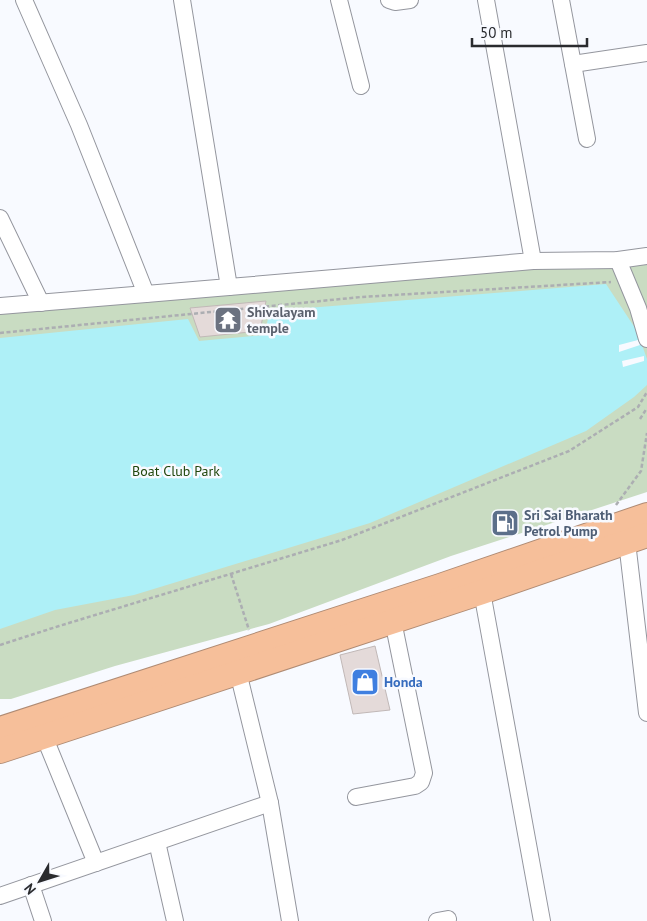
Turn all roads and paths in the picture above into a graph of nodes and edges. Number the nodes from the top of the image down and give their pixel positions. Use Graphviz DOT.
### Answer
graph roads {
  1 [pos="24,0"];
  2 [pos="182,0"];
  3 [pos="339,0"];
  4 [pos="389,0"];
  5 [pos="410,0"];
  6 [pos="486,0"];
  7 [pos="561,0"];
  8 [pos="647,53"];
  9 [pos="573,64"];
  10 [pos="361,86"];
  11 [pos="587,139"];
  12 [pos="0,218"];
  13 [pos="647,256"];
  14 [pos="618,260"];
  15 [pos="533,261"];
  16 [pos="229,287"];
  17 [pos="615,289"];
  18 [pos="146,294"];
  19 [pos="41,303"];
  20 [pos="0,306"];
  21 [pos="0,333"];
  22 [pos="647,339"];
  23 [pos="647,392"];
  24 [pos="647,408"];
  25 [pos="640,419"];
  26 [pos="647,433"];
  27 [pos="647,515"];
  28 [pos="631,533"];
  29 [pos="231,574"];
  30 [pos="482,592"];
  31 [pos="393,621"];
  32 [pos="251,635"];
  33 [pos="0,646"];
  34 [pos="238,672"];
  35 [pos="647,713"];
  36 [pos="0,729"];
  37 [pos="44,736"];
  38 [pos="0,751"];
  39 [pos="356,797"];
  40 [pos="270,803"];
  41 [pos="157,842"];
  42 [pos="96,863"];
  43 [pos="31,885"];
  44 [pos="0,896"];
  45 [pos="43,921"];
  46 [pos="175,921"];
  47 [pos="290,921"];
  48 [pos="542,921"];
  1 -- 18 [label="street"];
  2 -- 16 [label="street"];
  3 -- 10 [label="street"];
  4 -- 5 [label="street"];
  6 -- 15 [label="street"];
  7 -- 9 [label="street"];
  8 -- 9 [label="street"];
  9 -- 11 [label="street"];
  12 -- 19 [label="street"];
  13 -- 14 [label="street"];
  14 -- 15 [label="street"];
  14 -- 22 [label="street"];
  15 -- 16 [label="street"];
  16 -- 18 [label="street"];
  17 -- 21 [label="path"];
  18 -- 19 [label="street"];
  19 -- 20 [label="street"];
  23 -- 29 [label="path"];
  24 -- 25 [label="path"];
  26 -- 28 [label="path"];
  27 -- 28 [label="highway"];
  28 -- 30 [label="highway"];
  28 -- 35 [label="street"];
  28 -- 36 [label="highway"];
  29 -- 32 [label="path"];
  29 -- 33 [label="path"];
  30 -- 31 [label="highway"];
  30 -- 48 [label="street"];
  31 -- 34 [label="highway"];
  31 -- 39 [label="street"];
  34 -- 37 [label="highway"];
  34 -- 40 [label="street"];
  37 -- 38 [label="highway"];
  37 -- 42 [label="street"];
  40 -- 41 [label="street"];
  40 -- 47 [label="street"];
  41 -- 42 [label="street"];
  41 -- 46 [label="street"];
  42 -- 43 [label="street"];
  43 -- 44 [label="street"];
  43 -- 45 [label="street"];
}
